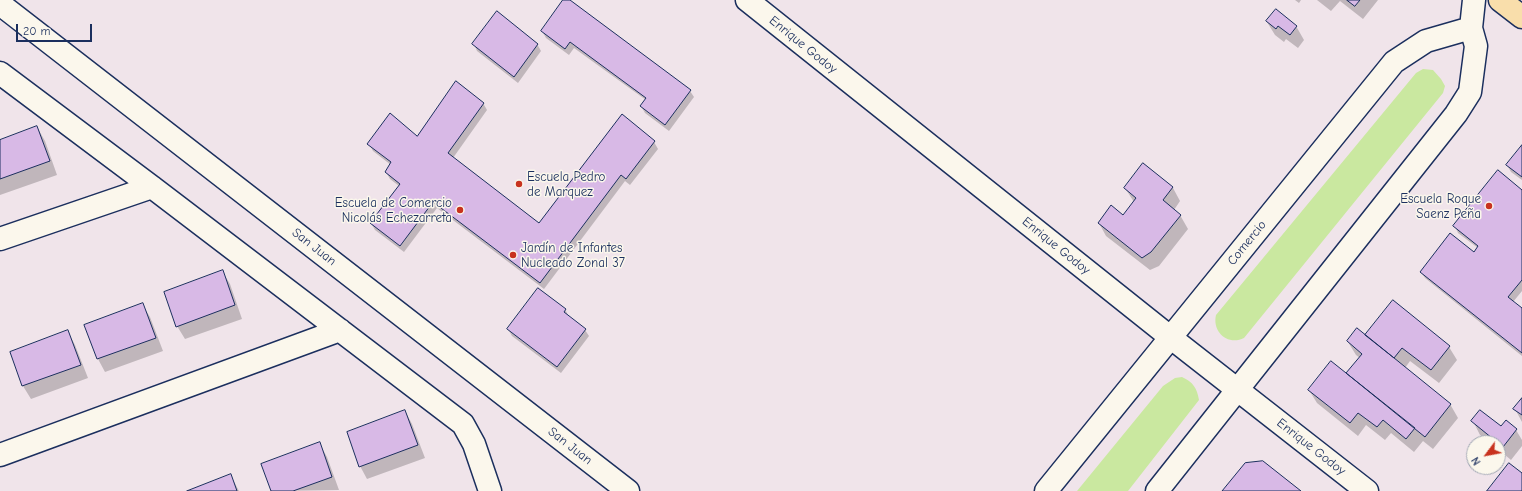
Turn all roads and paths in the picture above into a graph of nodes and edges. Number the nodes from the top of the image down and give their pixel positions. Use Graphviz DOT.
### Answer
graph roads {
  1 [pos="747,0"];
  2 [pos="1474,0"];
  3 [pos="1500,0"];
  4 [pos="0,4"];
  5 [pos="1522,17"];
  6 [pos="1471,28"];
  7 [pos="0,73"];
  8 [pos="152,187"];
  9 [pos="0,239"];
  10 [pos="340,330"];
  11 [pos="1170,337"];
  12 [pos="1237,389"];
  13 [pos="0,455"];
  14 [pos="484,489"];
  15 [pos="628,491"];
  16 [pos="1046,491"];
  17 [pos="1157,491"];
  18 [pos="1367,491"];
  1 -- 11 [label="street, Enrique Godoy"];
  2 -- 6 [label="street"];
  3 -- 5 [label="main road"];
  4 -- 15 [label="street, San Juan"];
  6 -- 11 [label="street, Comercio"];
  6 -- 12 [label="street"];
  7 -- 8 [label="street"];
  8 -- 9 [label="street"];
  8 -- 10 [label="street"];
  10 -- 13 [label="street"];
  10 -- 14 [label="street"];
  11 -- 12 [label="street, Enrique Godoy"];
  11 -- 16 [label="street, Comercio"];
  12 -- 17 [label="street"];
  12 -- 18 [label="street, Enrique Godoy"];
}
